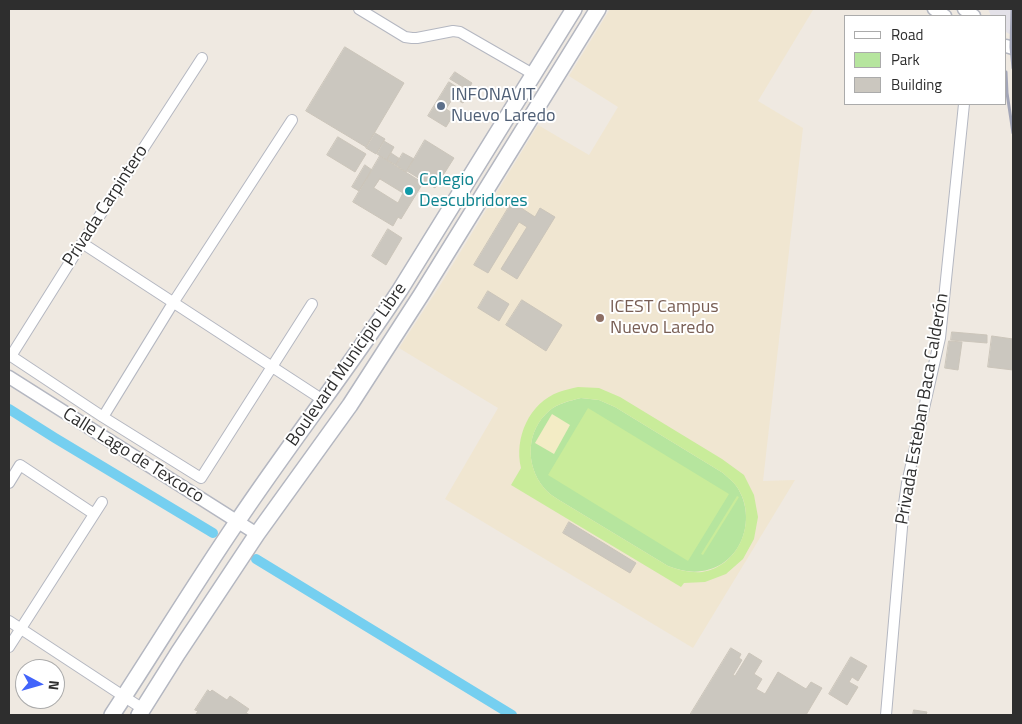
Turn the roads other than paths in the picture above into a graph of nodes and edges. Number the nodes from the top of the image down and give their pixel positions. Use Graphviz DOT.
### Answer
graph roads {
  1 [pos="359,9"];
  2 [pos="598,9"];
  3 [pos="573,11"];
  4 [pos="589,24"];
  5 [pos="202,58"];
  6 [pos="534,74"];
  7 [pos="964,105"];
  8 [pos="292,120"];
  9 [pos="504,123"];
  10 [pos="521,134"];
  11 [pos="82,243"];
  12 [pos="173,303"];
  13 [pos="312,304"];
  14 [pos="374,330"];
  15 [pos="390,342"];
  16 [pos="272,367"];
  17 [pos="9,377"];
  18 [pos="323,400"];
  19 [pos="103,417"];
  20 [pos="9,483"];
  21 [pos="102,502"];
  22 [pos="94,514"];
  23 [pos="237,522"];
  24 [pos="257,534"];
  25 [pos="9,621"];
  26 [pos="21,629"];
  27 [pos="9,647"];
  28 [pos="124,697"];
  29 [pos="141,712"];
  30 [pos="112,715"];
  31 [pos="886,715"];
  1 -- 6 [label="street"];
  2 -- 4 [label="main road, Boulevard Municipio Libre"];
  3 -- 4 [label="main road"];
  3 -- 6 [label="main road, Boulevard Municipio Libre"];
  4 -- 10 [label="main road, Boulevard Municipio Libre"];
  5 -- 11 [label="street, Privada Carpintero"];
  6 -- 9 [label="main road, Boulevard Municipio Libre"];
  7 -- 31 [label="street, Privada Esteban Baca Calderón"];
  8 -- 12 [label="street"];
  9 -- 10 [label="main road"];
  9 -- 14 [label="main road, Boulevard Municipio Libre"];
  10 -- 15 [label="main road, Boulevard Municipio Libre"];
  11 -- 12 [label="street"];
  11 -- 19 [label="street, Privada Carpintero"];
  12 -- 16 [label="street"];
  12 -- 19 [label="street"];
  13 -- 16 [label="street"];
  14 -- 15 [label="main road"];
  14 -- 18 [label="main road, Boulevard Municipio Libre"];
  15 -- 24 [label="main road, Boulevard Municipio Libre"];
  16 -- 18 [label="street"];
  16 -- 19 [label="street"];
  17 -- 23 [label="street, Calle Lago de Texcoco"];
  18 -- 23 [label="main road, Boulevard Municipio Libre"];
  20 -- 22 [label="street"];
  21 -- 22 [label="street"];
  22 -- 26 [label="street"];
  23 -- 24 [label="street, Calle Lago de Texcoco"];
  23 -- 28 [label="main road, Boulevard Municipio Libre"];
  24 -- 29 [label="main road, Boulevard Municipio Libre"];
  25 -- 26 [label="street"];
  26 -- 27 [label="street"];
  26 -- 28 [label="street"];
  28 -- 29 [label="street"];
  28 -- 30 [label="main road, Boulevard Municipio Libre"];
}
